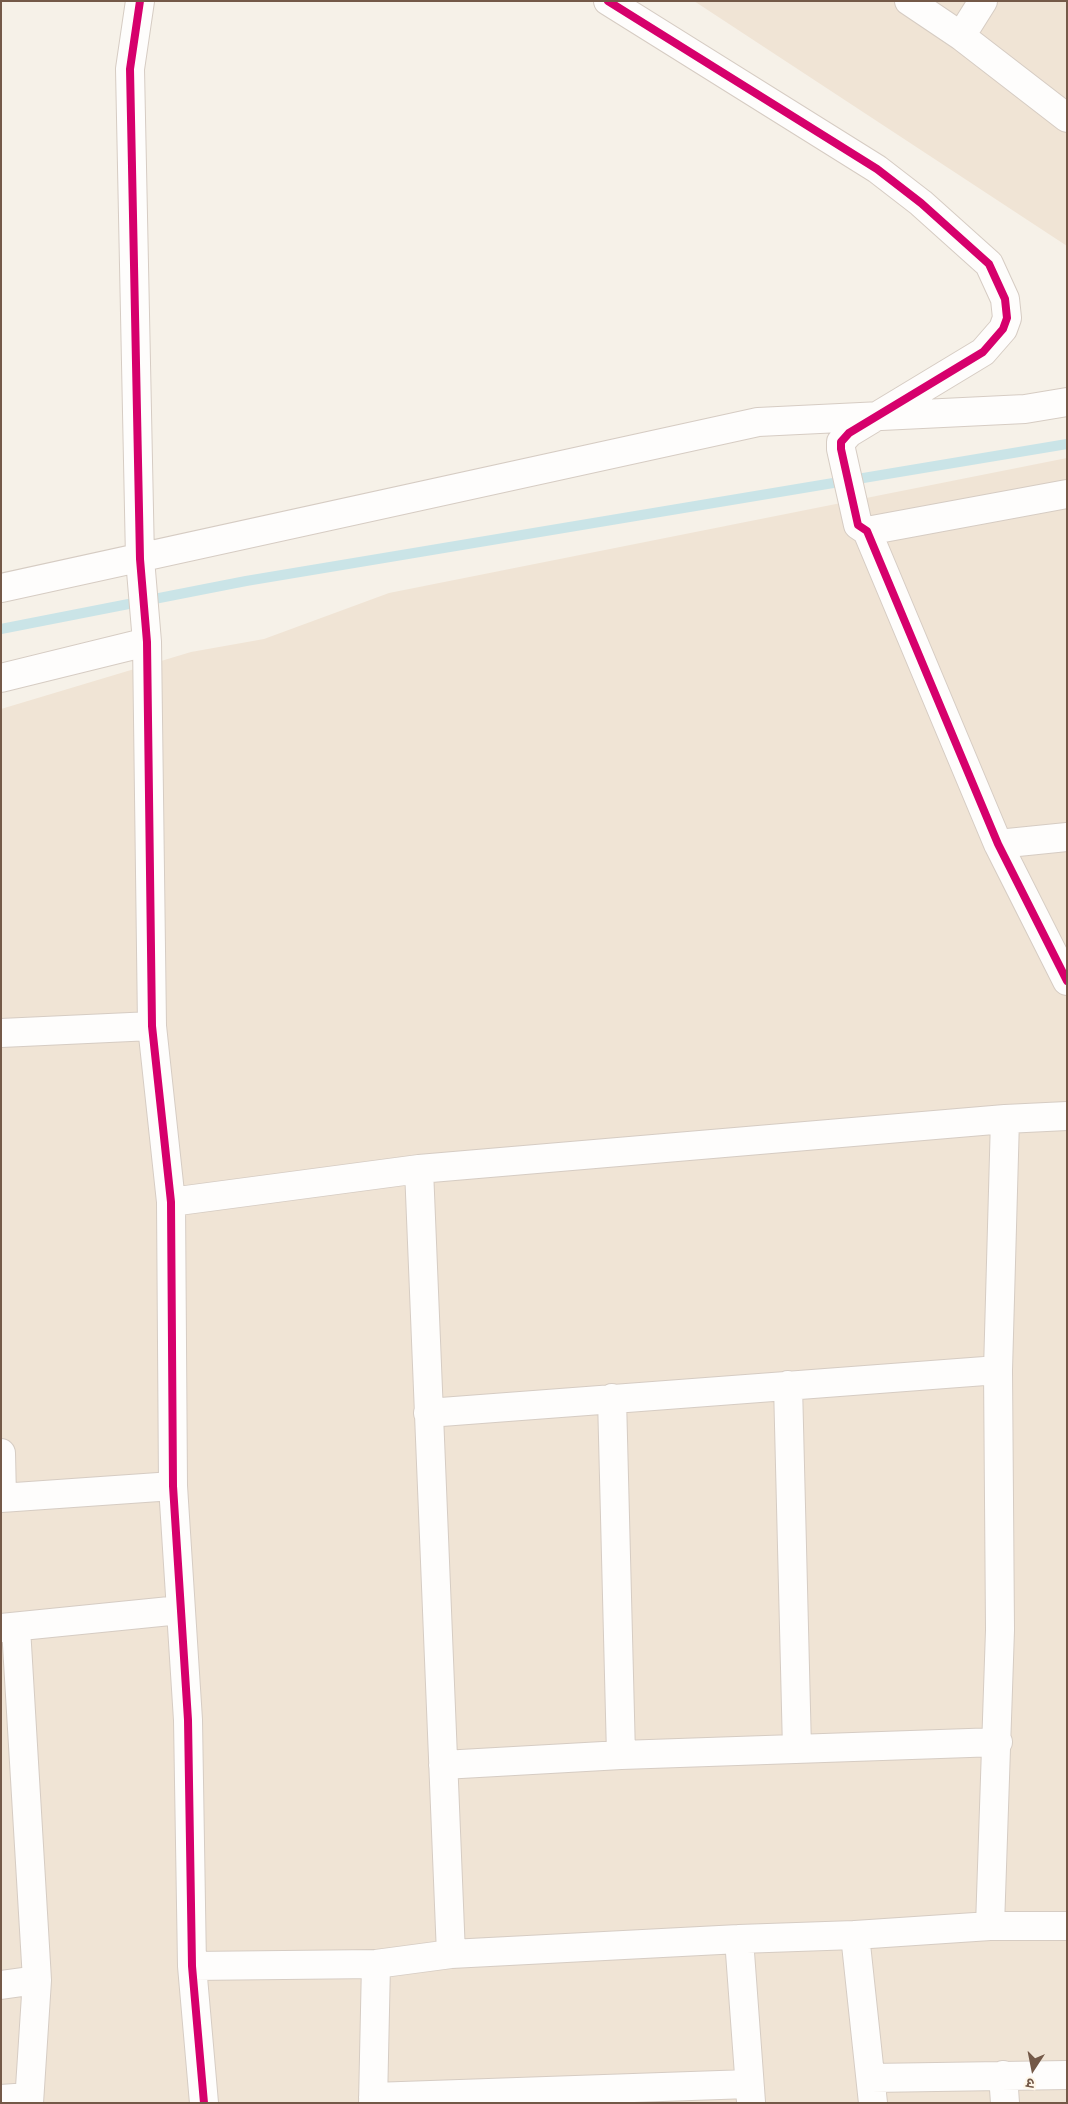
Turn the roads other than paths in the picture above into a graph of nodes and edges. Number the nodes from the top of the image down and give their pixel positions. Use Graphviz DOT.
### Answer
graph roads {
  1 [pos="140,1"];
  2 [pos="608,1"];
  3 [pos="909,1"];
  4 [pos="983,1"];
  5 [pos="961,36"];
  6 [pos="1067,118"];
  7 [pos="1067,402"];
  8 [pos="878,415"];
  9 [pos="1067,494"];
  10 [pos="862,528"];
  11 [pos="140,559"];
  12 [pos="1,588"];
  13 [pos="147,642"];
  14 [pos="1,678"];
  15 [pos="1067,837"];
  16 [pos="998,844"];
  17 [pos="1067,981"];
  18 [pos="152,1026"];
  19 [pos="1,1033"];
  20 [pos="1067,1116"];
  21 [pos="1005,1119"];
  22 [pos="419,1169"];
  23 [pos="170,1202"];
  24 [pos="998,1370"];
  25 [pos="788,1385"];
  26 [pos="612,1398"];
  27 [pos="428,1413"];
  28 [pos="1,1453"];
  29 [pos="173,1486"];
  30 [pos="2,1498"];
  31 [pos="180,1610"];
  32 [pos="8,1628"];
  33 [pos="998,1742"];
  34 [pos="797,1749"];
  35 [pos="621,1755"];
  36 [pos="443,1766"];
  37 [pos="990,1926"];
  38 [pos="1067,1926"];
  39 [pos="855,1935"];
  40 [pos="738,1939"];
  41 [pos="451,1954"];
  42 [pos="376,1964"];
  43 [pos="192,1966"];
  44 [pos="38,1980"];
  45 [pos="1,1985"];
  46 [pos="1003,2075"];
  47 [pos="1067,2075"];
  48 [pos="872,2091"];
  49 [pos="750,2094"];
  50 [pos="1,2099"];
  51 [pos="29,2100"];
  52 [pos="373,2100"];
  53 [pos="204,2103"];
  54 [pos="1005,2103"];
  1 -- 11 [label="street"];
  2 -- 8 [label="street"];
  3 -- 5 [label="street"];
  4 -- 5 [label="street"];
  5 -- 6 [label="street"];
  7 -- 8 [label="street"];
  8 -- 10 [label="street"];
  8 -- 11 [label="street"];
  9 -- 10 [label="street"];
  10 -- 16 [label="street"];
  11 -- 12 [label="street"];
  11 -- 13 [label="street"];
  13 -- 14 [label="street"];
  13 -- 18 [label="street"];
  15 -- 16 [label="street"];
  16 -- 17 [label="street"];
  18 -- 19 [label="street"];
  18 -- 23 [label="street"];
  20 -- 21 [label="street"];
  21 -- 22 [label="street"];
  21 -- 24 [label="street"];
  22 -- 23 [label="street"];
  22 -- 27 [label="street"];
  23 -- 29 [label="street"];
  24 -- 25 [label="street"];
  24 -- 33 [label="street"];
  25 -- 26 [label="street"];
  25 -- 34 [label="street"];
  26 -- 27 [label="street"];
  26 -- 35 [label="street"];
  27 -- 36 [label="street"];
  28 -- 30 [label="street"];
  29 -- 30 [label="street"];
  29 -- 31 [label="street"];
  31 -- 32 [label="street"];
  31 -- 43 [label="street"];
  32 -- 44 [label="street"];
  33 -- 34 [label="street"];
  33 -- 37 [label="street"];
  34 -- 35 [label="street"];
  35 -- 36 [label="street"];
  36 -- 41 [label="street"];
  37 -- 38 [label="street"];
  37 -- 39 [label="street"];
  39 -- 40 [label="street"];
  39 -- 48 [label="street"];
  40 -- 41 [label="street"];
  40 -- 49 [label="street"];
  41 -- 42 [label="street"];
  42 -- 43 [label="street"];
  42 -- 52 [label="street"];
  43 -- 53 [label="street"];
  44 -- 45 [label="street"];
  44 -- 51 [label="street"];
  46 -- 47 [label="street"];
  46 -- 48 [label="street"];
  46 -- 54 [label="street"];
  49 -- 52 [label="street"];
  50 -- 51 [label="street"];
}
